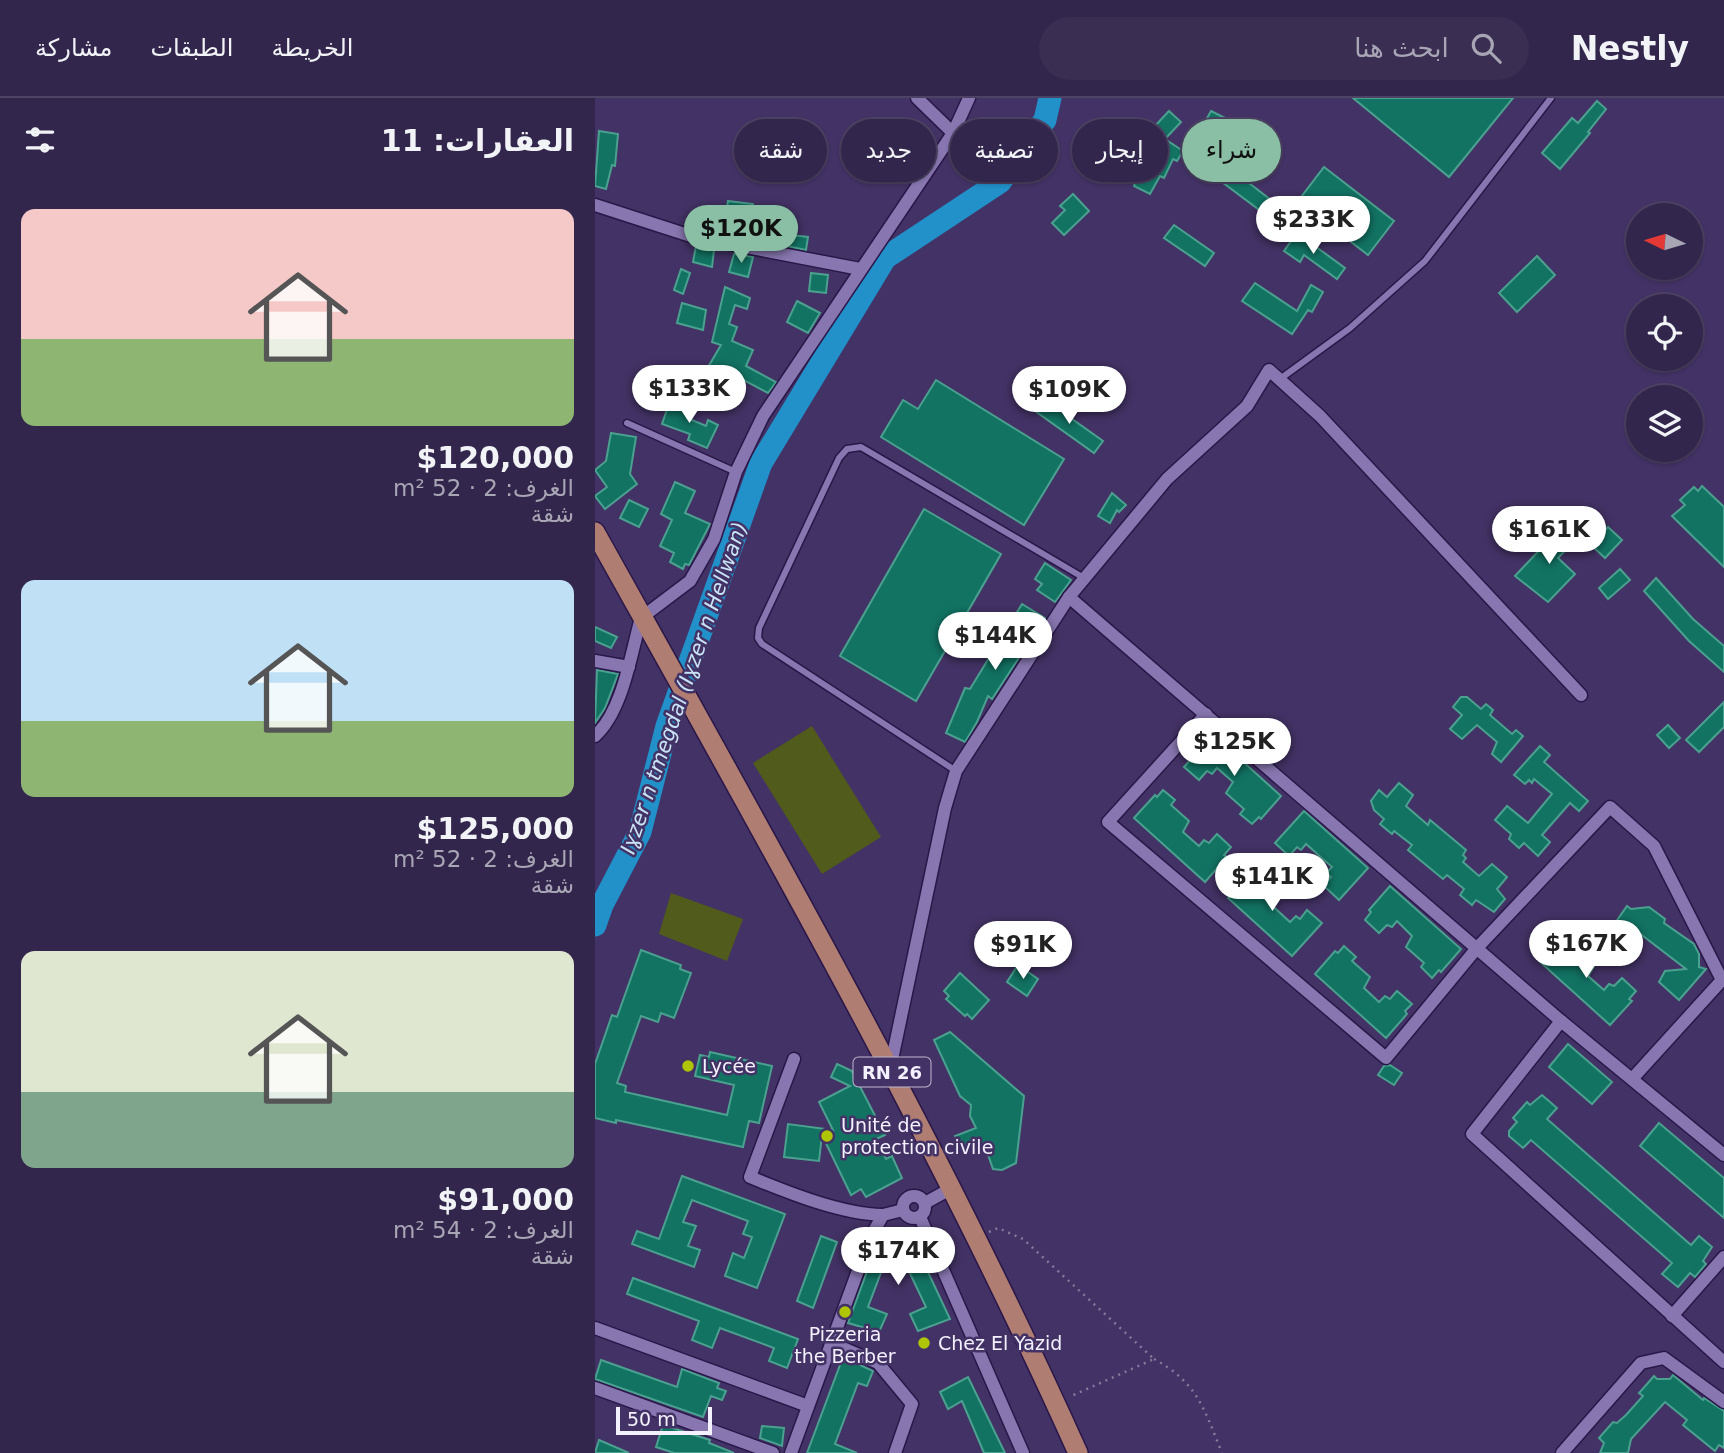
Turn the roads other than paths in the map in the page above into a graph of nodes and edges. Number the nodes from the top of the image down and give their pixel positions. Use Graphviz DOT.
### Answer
graph roads {
  1 [pos="917,98"];
  2 [pos="969,98"];
  3 [pos="1551,98"];
  4 [pos="959,119"];
  5 [pos="950,130"];
  6 [pos="950,137"];
  7 [pos="595,205"];
  8 [pos="860,269"];
  9 [pos="1279,379"];
  10 [pos="627,423"];
  11 [pos="736,472"];
  12 [pos="595,532"];
  13 [pos="1084,578"];
  14 [pos="1069,597"];
  15 [pos="641,618"];
  16 [pos="595,661"];
  17 [pos="629,667"];
  18 [pos="1581,695"];
  19 [pos="1206,714"];
  20 [pos="595,736"];
  21 [pos="956,771"];
  22 [pos="1477,948"];
  23 [pos="1562,1021"];
  24 [pos="795,1059"];
  25 [pos="890,1069"];
  26 [pos="1632,1079"];
  27 [pos="1724,1155"];
  28 [pos="952,1188"];
  29 [pos="925,1203"];
  30 [pos="903,1210"];
  31 [pos="883,1215"];
  32 [pos="920,1217"];
  33 [pos="1724,1257"];
  34 [pos="1672,1315"];
  35 [pos="595,1328"];
  36 [pos="831,1343"];
  37 [pos="1724,1362"];
  38 [pos="595,1388"];
  39 [pos="1724,1402"];
  40 [pos="809,1406"];
  41 [pos="773,1453"];
  42 [pos="791,1453"];
  43 [pos="895,1453"];
  44 [pos="1023,1453"];
  45 [pos="1078,1453"];
  46 [pos="1562,1453"];
  1 -- 5 [label="street"];
  2 -- 4 [label="street"];
  3 -- 9 [label="lane"];
  6 -- 8 [label="street"];
  7 -- 8 [label="street"];
  8 -- 11 [label="street"];
  9 -- 13 [label="street"];
  9 -- 18 [label="street"];
  10 -- 11 [label="lane"];
  11 -- 15 [label="street"];
  12 -- 15 [label="main road, RN 26"];
  13 -- 14 [label="street"];
  13 -- 21 [label="lane"];
  14 -- 19 [label="street"];
  14 -- 21 [label="street"];
  15 -- 17 [label="street"];
  15 -- 25 [label="main road, RN 26"];
  16 -- 17 [label="street"];
  17 -- 20 [label="street"];
  19 -- 22 [label="street"];
  19 -- 22 [label="street"];
  21 -- 25 [label="street"];
  22 -- 23 [label="street"];
  22 -- 26 [label="street"];
  23 -- 26 [label="street"];
  23 -- 34 [label="street"];
  24 -- 31 [label="street"];
  25 -- 28 [label="main road, RN 26"];
  26 -- 27 [label="street"];
  28 -- 29 [label="street"];
  28 -- 45 [label="main road, RN 26"];
  29 -- 30 [label="street"];
  29 -- 32 [label="street"];
  30 -- 31 [label="street"];
  30 -- 32 [label="street"];
  31 -- 36 [label="street"];
  32 -- 44 [label="street"];
  33 -- 34 [label="street"];
  34 -- 37 [label="street"];
  35 -- 40 [label="street"];
  36 -- 40 [label="street"];
  36 -- 43 [label="street"];
  38 -- 41 [label="street"];
  39 -- 46 [label="street"];
  40 -- 42 [label="street"];
}
